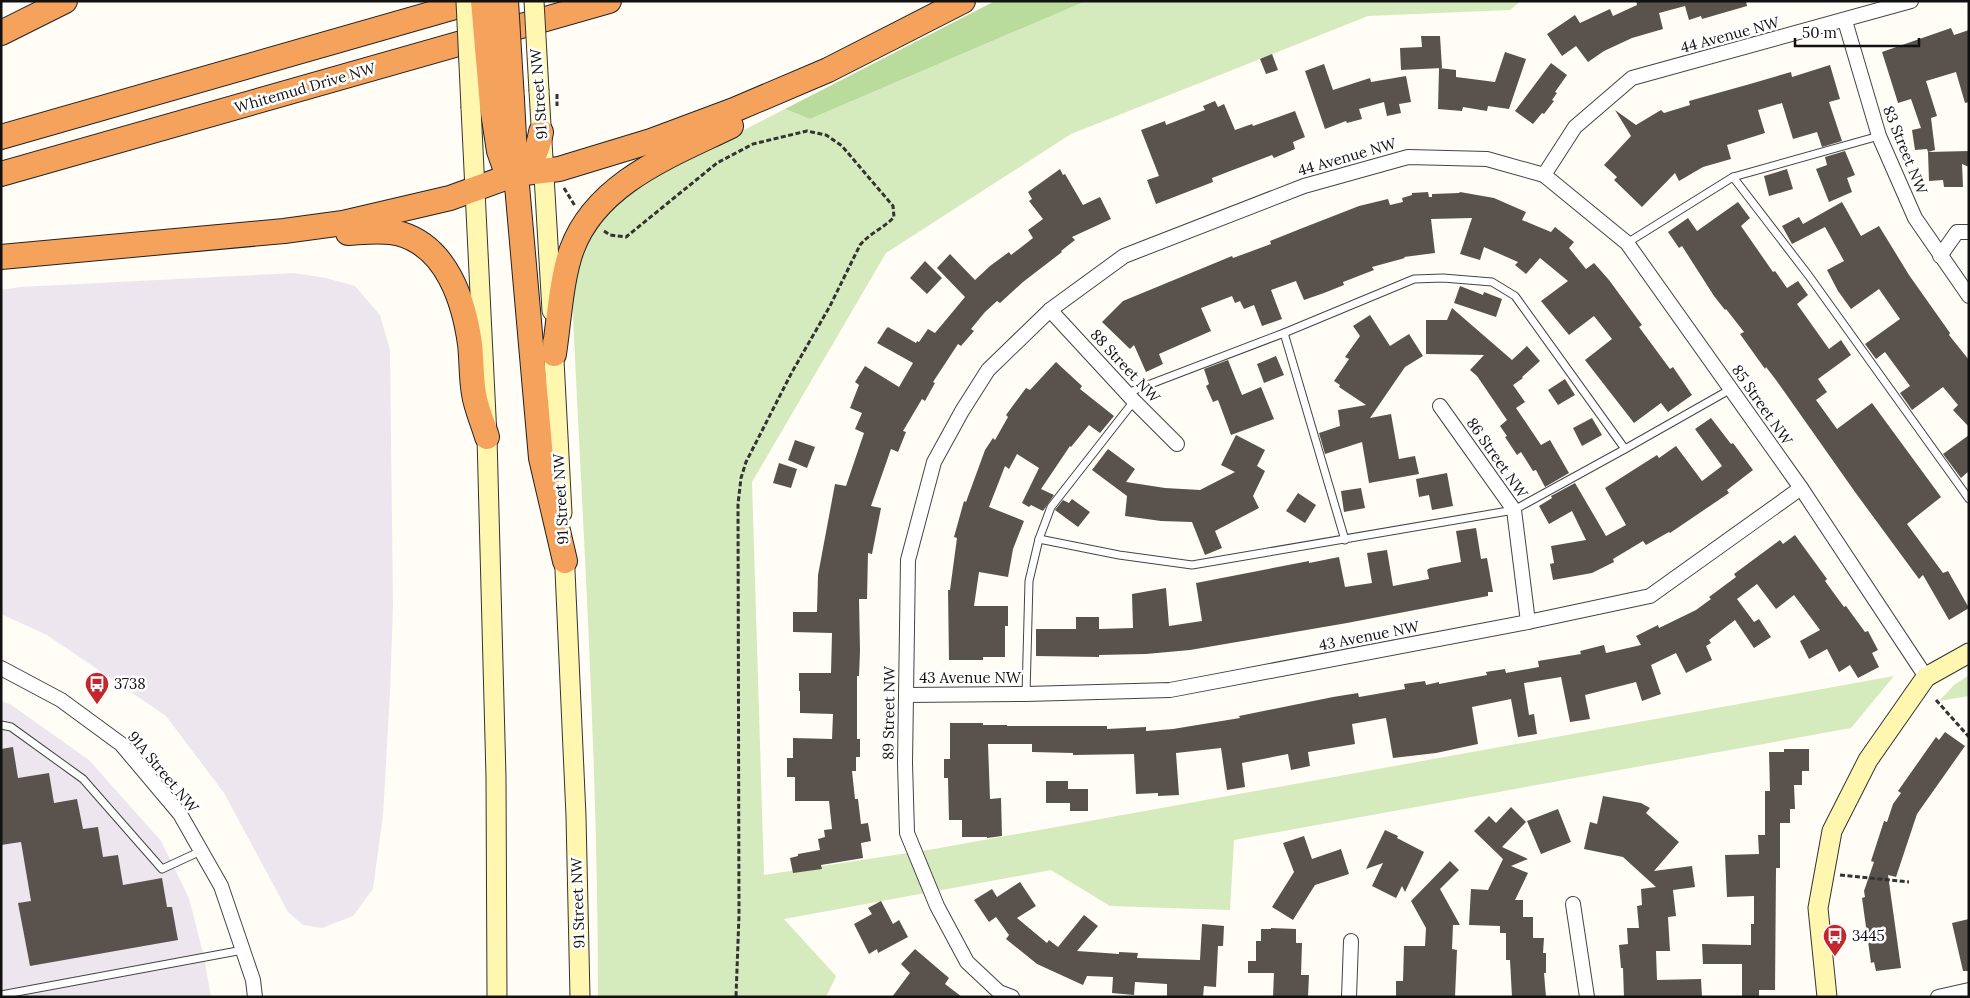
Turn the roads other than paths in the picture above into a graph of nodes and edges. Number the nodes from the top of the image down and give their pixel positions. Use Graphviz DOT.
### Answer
graph roads {
  1 [pos="65,1"];
  2 [pos="466,1"];
  3 [pos="476,1"];
  4 [pos="483,1"];
  5 [pos="506,1"];
  6 [pos="534,1"];
  7 [pos="609,1"];
  8 [pos="963,1"];
  9 [pos="1911,1"];
  10 [pos="1845,21"];
  11 [pos="1,33"];
  12 [pos="828,70"];
  13 [pos="492,105"];
  14 [pos="541,132"];
  15 [pos="1879,136"];
  16 [pos="1,137"];
  17 [pos="552,170"];
  18 [pos="1,174"];
  19 [pos="516,174"];
  20 [pos="1544,175"];
  21 [pos="1734,177"];
  22 [pos="476,189"];
  23 [pos="284,231"];
  24 [pos="1969,232"];
  25 [pos="1628,243"];
  26 [pos="1940,256"];
  27 [pos="1,257"];
  28 [pos="1969,296"];
  29 [pos="1050,310"];
  30 [pos="1284,332"];
  31 [pos="554,354"];
  32 [pos="1731,388"];
  33 [pos="1130,397"];
  34 [pos="1440,406"];
  35 [pos="962,411"];
  36 [pos="487,437"];
  37 [pos="1177,444"];
  38 [pos="1625,449"];
  39 [pos="1801,488"];
  40 [pos="1969,499"];
  41 [pos="1514,510"];
  42 [pos="1039,539"];
  43 [pos="1345,540"];
  44 [pos="565,561"];
  45 [pos="1528,622"];
  46 [pos="1969,653"];
  47 [pos="1,668"];
  48 [pos="1926,677"];
  49 [pos="1026,694"];
  50 [pos="906,695"];
  51 [pos="1,725"];
  52 [pos="201,851"];
  53 [pos="1573,904"];
  54 [pos="1351,941"];
  55 [pos="242,950"];
  56 [pos="1969,990"];
  57 [pos="1,995"];
  58 [pos="1002,995"];
  59 [pos="255,997"];
  60 [pos="497,997"];
  61 [pos="580,997"];
  62 [pos="1349,997"];
  63 [pos="1587,997"];
  64 [pos="1827,997"];
  65 [pos="1938,997"];
  1 -- 11 [label="highway"];
  2 -- 13 [label="main road, bridge"];
  3 -- 16 [label="highway"];
  4 -- 13 [label="highway, bridge"];
  5 -- 13 [label="highway, bridge"];
  6 -- 14 [label="main road, 91 Street NW, bridge"];
  7 -- 18 [label="highway, Whitemud Drive NW"];
  8 -- 12 [label="highway"];
  9 -- 10 [label="street, 44 Avenue NW"];
  10 -- 15 [label="street, 83 Street NW"];
  10 -- 20 [label="street, 44 Avenue NW"];
  12 -- 17 [label="highway"];
  12 -- 31 [label="highway"];
  13 -- 19 [label="highway"];
  13 -- 22 [label="main road"];
  14 -- 17 [label="main road, 91 Street NW"];
  14 -- 19 [label="highway"];
  15 -- 21 [label="lane"];
  15 -- 26 [label="street, 83 Street NW"];
  17 -- 19 [label="highway"];
  17 -- 31 [label="main road, 91 Street NW"];
  19 -- 22 [label="highway"];
  19 -- 44 [label="highway"];
  20 -- 25 [label="street, 85 Street NW"];
  20 -- 29 [label="street, 44 Avenue NW"];
  21 -- 25 [label="lane"];
  21 -- 40 [label="lane"];
  22 -- 23 [label="highway"];
  22 -- 36 [label="main road"];
  23 -- 27 [label="highway"];
  23 -- 36 [label="highway"];
  24 -- 26 [label="street"];
  25 -- 32 [label="street, 85 Street NW"];
  26 -- 28 [label="street, 83 Street NW"];
  29 -- 33 [label="street, 88 Street NW"];
  29 -- 35 [label="street, 44 Avenue NW"];
  30 -- 33 [label="lane"];
  30 -- 38 [label="lane"];
  30 -- 43 [label="lane"];
  31 -- 44 [label="main road, 91 Street NW"];
  32 -- 38 [label="lane"];
  32 -- 39 [label="street, 85 Street NW"];
  33 -- 37 [label="street, 88 Street NW"];
  33 -- 42 [label="lane"];
  34 -- 41 [label="street, 86 Street NW"];
  35 -- 50 [label="street, 89 Street NW"];
  36 -- 60 [label="main road"];
  38 -- 41 [label="lane"];
  39 -- 45 [label="street, 43 Avenue NW"];
  39 -- 48 [label="street, 85 Street NW"];
  41 -- 43 [label="lane"];
  41 -- 45 [label="street, 86 Street NW"];
  42 -- 43 [label="lane"];
  42 -- 49 [label="lane"];
  44 -- 61 [label="main road, 91 Street NW"];
  45 -- 49 [label="street, 43 Avenue NW"];
  46 -- 48 [label="main road"];
  47 -- 52 [label="street, 91A Street NW"];
  48 -- 64 [label="main road"];
  49 -- 50 [label="street, 43 Avenue NW"];
  50 -- 58 [label="street, 89 Street NW"];
  51 -- 52 [label="lane"];
  52 -- 55 [label="street, 91A Street NW"];
  53 -- 63 [label="street"];
  54 -- 62 [label="street"];
  55 -- 57 [label="lane"];
  55 -- 59 [label="street, 91A Street NW"];
  56 -- 65 [label="street"];
}
